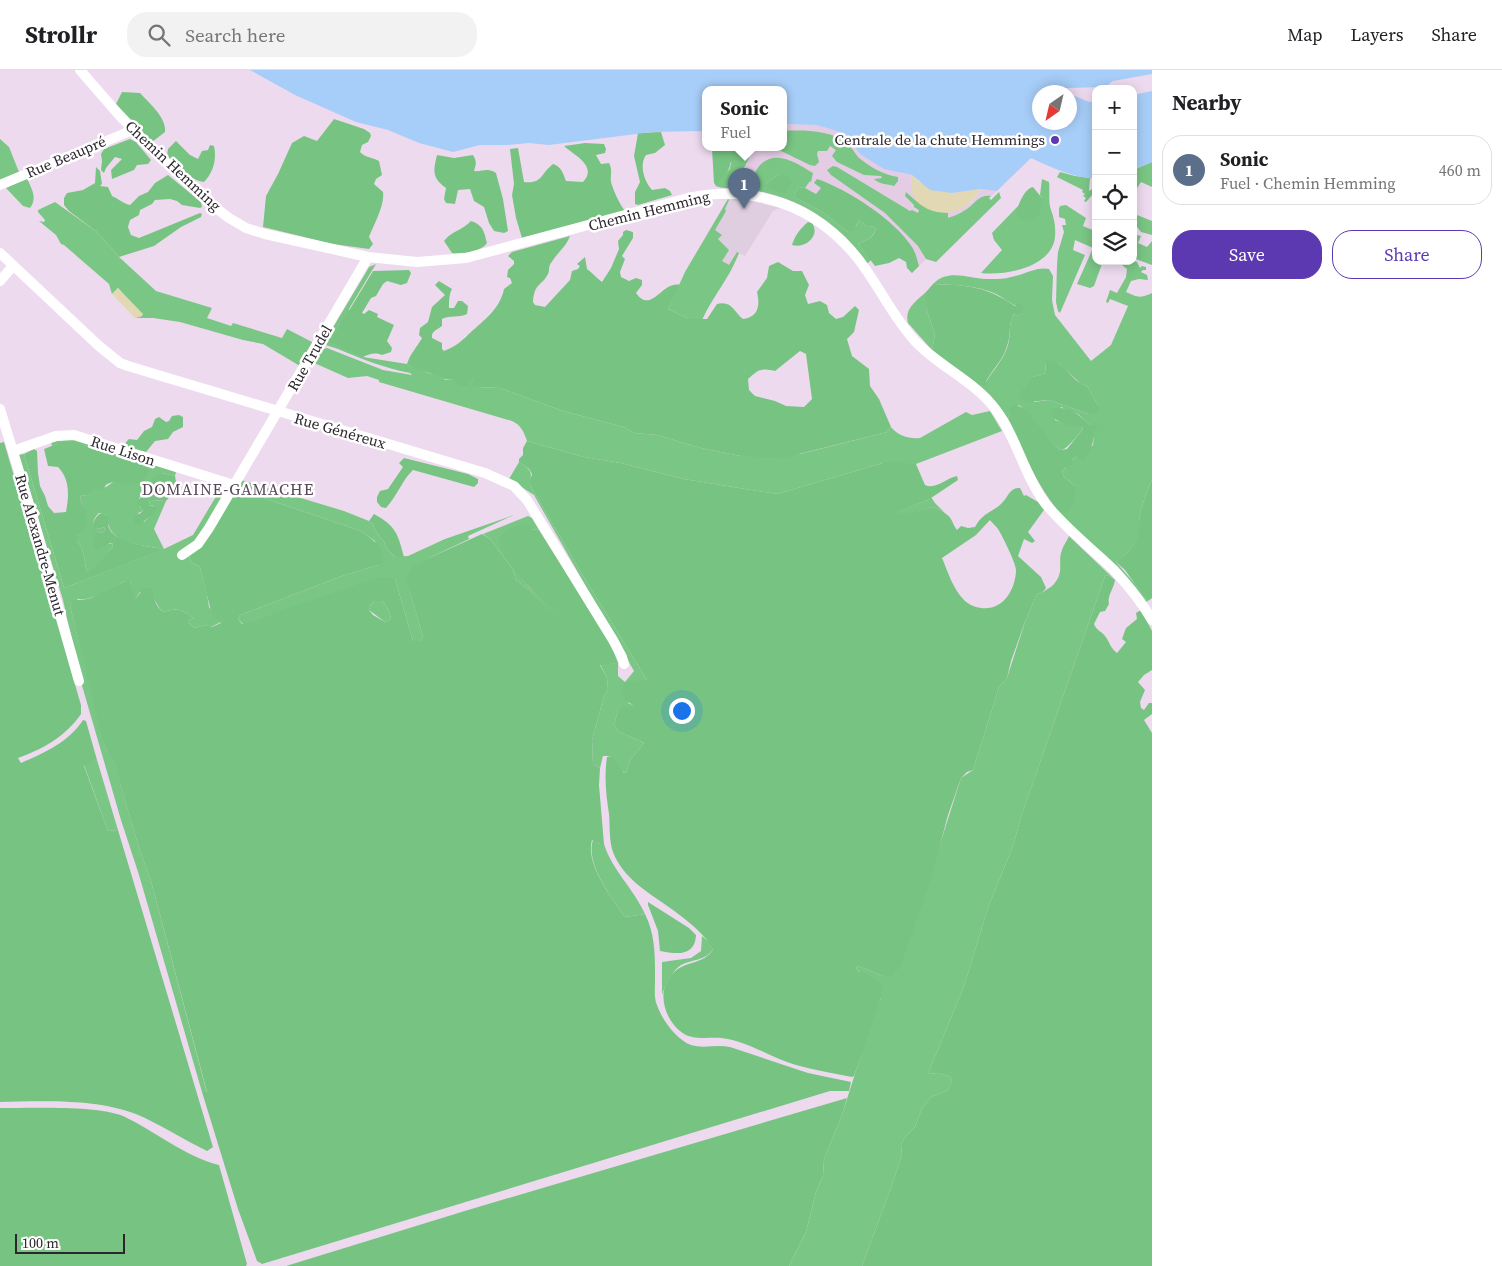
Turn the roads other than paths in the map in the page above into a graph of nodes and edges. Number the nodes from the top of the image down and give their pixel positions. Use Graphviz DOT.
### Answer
graph roads {
  1 [pos="80,70"];
  2 [pos="132,130"];
  3 [pos="0,185"];
  4 [pos="0,252"];
  5 [pos="368,257"];
  6 [pos="14,266"];
  7 [pos="0,281"];
  8 [pos="0,410"];
  9 [pos="277,412"];
  10 [pos="13,451"];
  11 [pos="234,485"];
  12 [pos="182,555"];
  13 [pos="1152,620"];
  14 [pos="624,664"];
  15 [pos="78,682"];
  1 -- 2 [label="street, Chemin Hemming"];
  2 -- 3 [label="street, Rue Beaupré"];
  2 -- 5 [label="street, Chemin Hemming"];
  4 -- 6 [label="street, Rue Généreux"];
  5 -- 9 [label="street, Rue Trudel"];
  5 -- 13 [label="street, Chemin Hemming"];
  6 -- 7 [label="street"];
  6 -- 9 [label="street, Rue Généreux"];
  8 -- 10 [label="street, Rue Alexandre-Menut"];
  9 -- 11 [label="street, Rue Trudel"];
  9 -- 14 [label="street, Rue Généreux"];
  10 -- 11 [label="street, Rue Lison"];
  10 -- 15 [label="street, Rue Alexandre-Menut"];
  11 -- 12 [label="street, Rue Trudel"];
}
